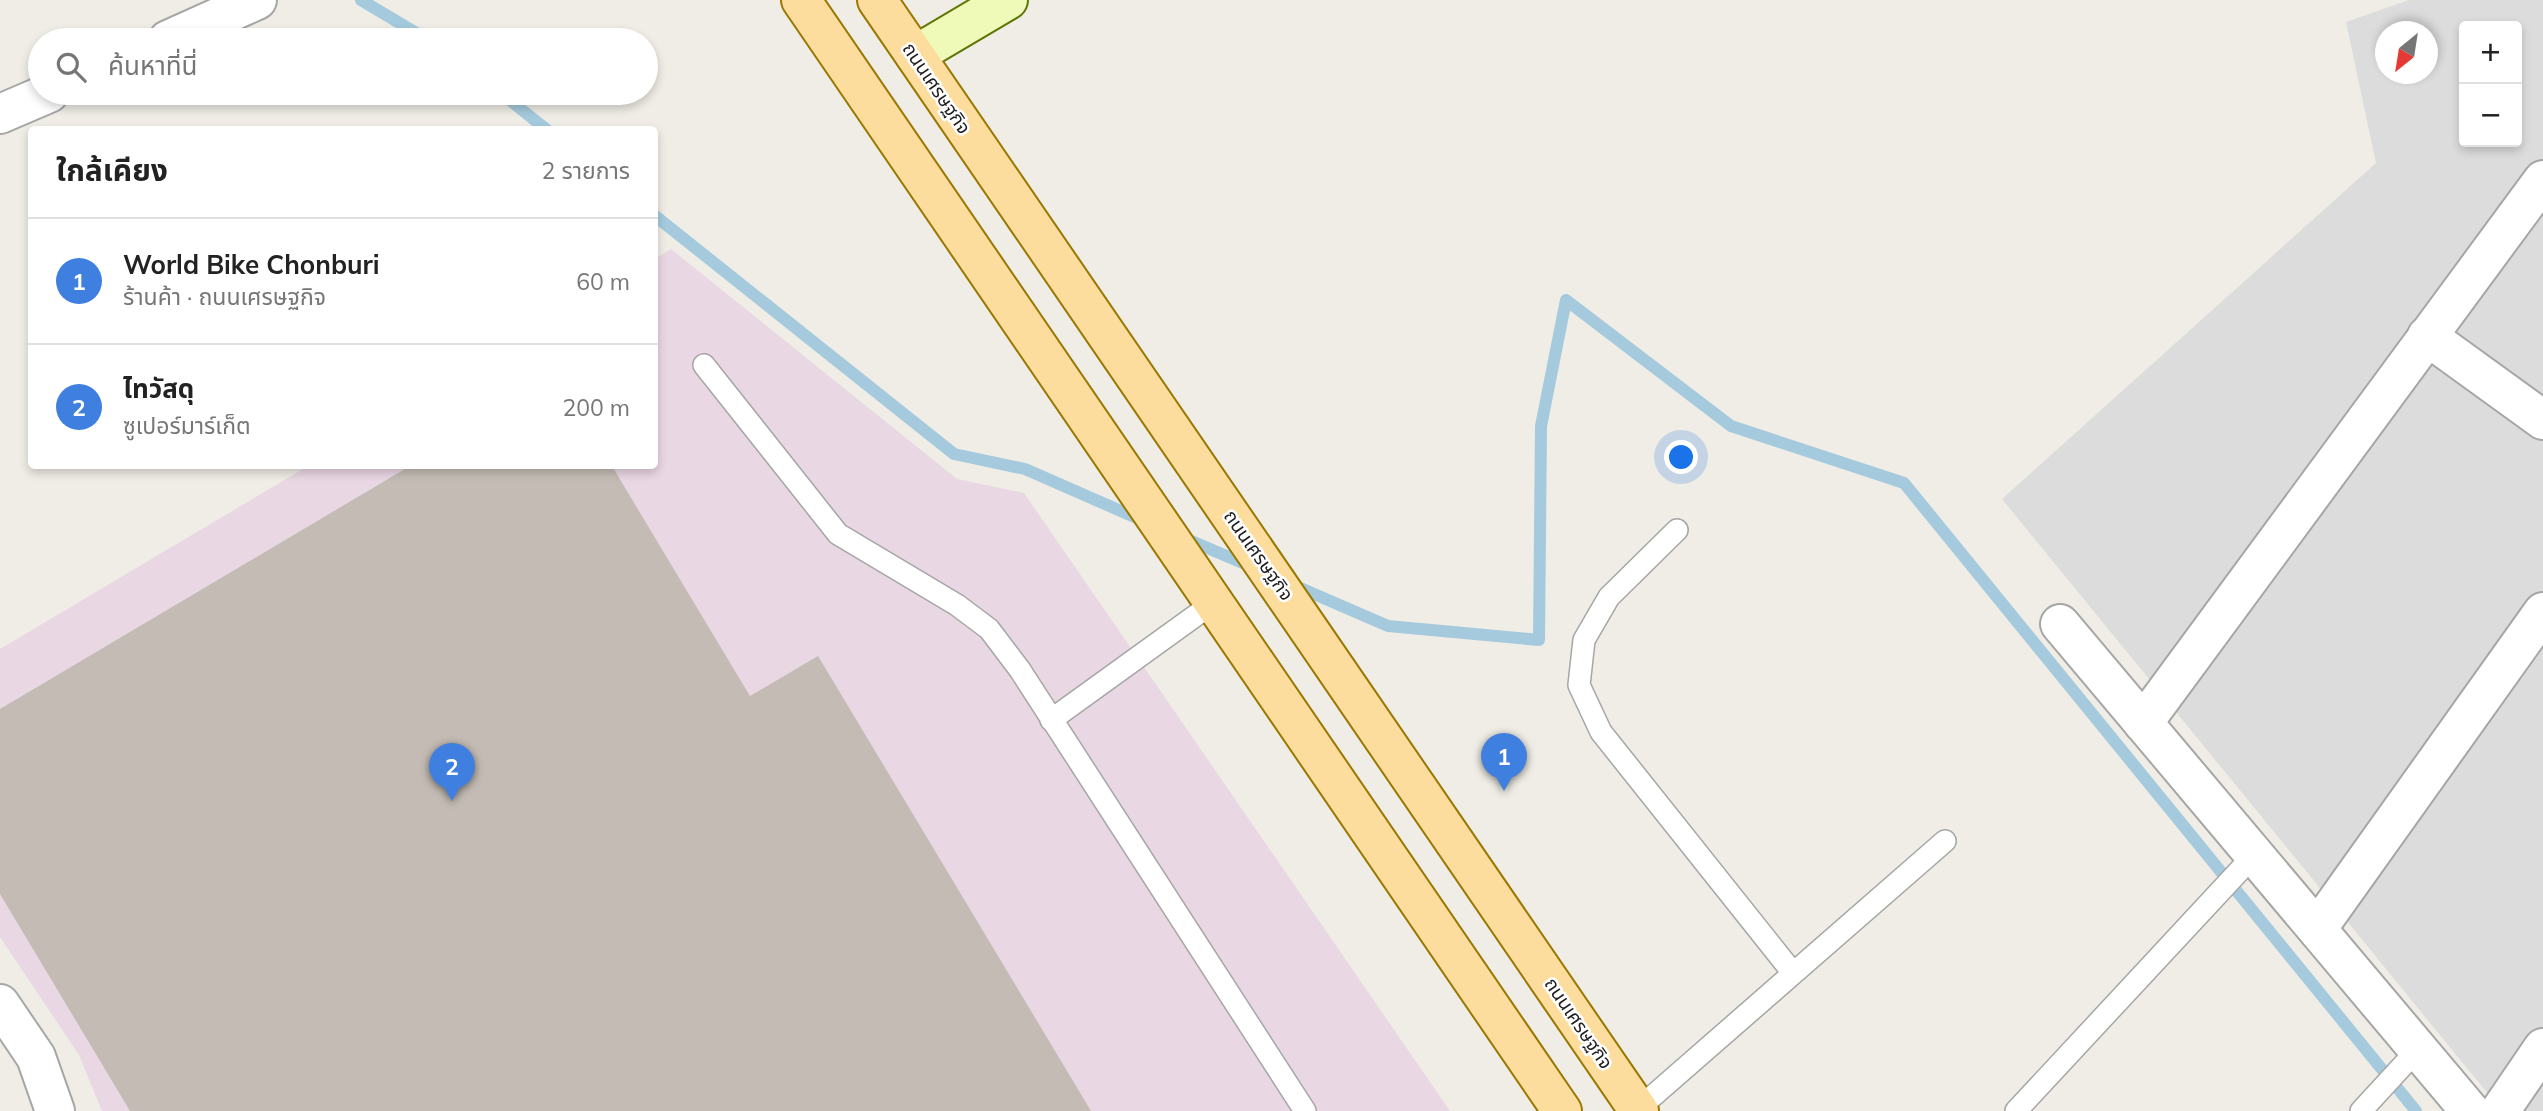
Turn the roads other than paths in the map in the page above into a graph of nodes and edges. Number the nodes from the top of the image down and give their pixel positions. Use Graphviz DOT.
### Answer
graph roads {
  1 [pos="257,0"];
  2 [pos="801,0"];
  3 [pos="877,0"];
  4 [pos="1008,0"];
  5 [pos="195,28"];
  6 [pos="915,55"];
  7 [pos="864,90"];
  8 [pos="28,102"];
  9 [pos="0,114"];
  10 [pos="2543,180"];
  11 [pos="2427,337"];
  12 [pos="704,365"];
  13 [pos="2543,420"];
  14 [pos="1677,530"];
  15 [pos="1213,603"];
  16 [pos="2543,612"];
  17 [pos="2060,624"];
  18 [pos="1051,720"];
  19 [pos="2143,723"];
  20 [pos="1945,841"];
  21 [pos="2247,863"];
  22 [pos="2317,929"];
  23 [pos="1793,973"];
  24 [pos="0,1004"];
  25 [pos="2543,1048"];
  26 [pos="2409,1059"];
  27 [pos="2365,1107"];
  28 [pos="1638,1110"];
  29 [pos="55,1111"];
  30 [pos="1305,1111"];
  31 [pos="1562,1111"];
  32 [pos="2016,1111"];
  33 [pos="2470,1111"];
  34 [pos="2500,1111"];
  1 -- 5 [label="street"];
  2 -- 7 [label="main road"];
  3 -- 6 [label="main road, ถนนเศรษฐกิจ"];
  4 -- 6 [label="street"];
  6 -- 7 [label="main road"];
  6 -- 28 [label="main road, ถนนเศรษฐกิจ"];
  7 -- 15 [label="main road"];
  8 -- 9 [label="street"];
  10 -- 11 [label="street"];
  11 -- 13 [label="street"];
  11 -- 19 [label="street"];
  12 -- 18 [label="lane"];
  14 -- 23 [label="lane"];
  15 -- 18 [label="lane"];
  15 -- 31 [label="main road"];
  16 -- 22 [label="street"];
  17 -- 19 [label="street"];
  18 -- 30 [label="lane"];
  19 -- 21 [label="street"];
  20 -- 23 [label="lane"];
  21 -- 22 [label="street"];
  21 -- 32 [label="lane"];
  22 -- 26 [label="street"];
  23 -- 28 [label="lane"];
  24 -- 29 [label="street"];
  25 -- 34 [label="street"];
  26 -- 27 [label="lane"];
  26 -- 33 [label="street"];
}
